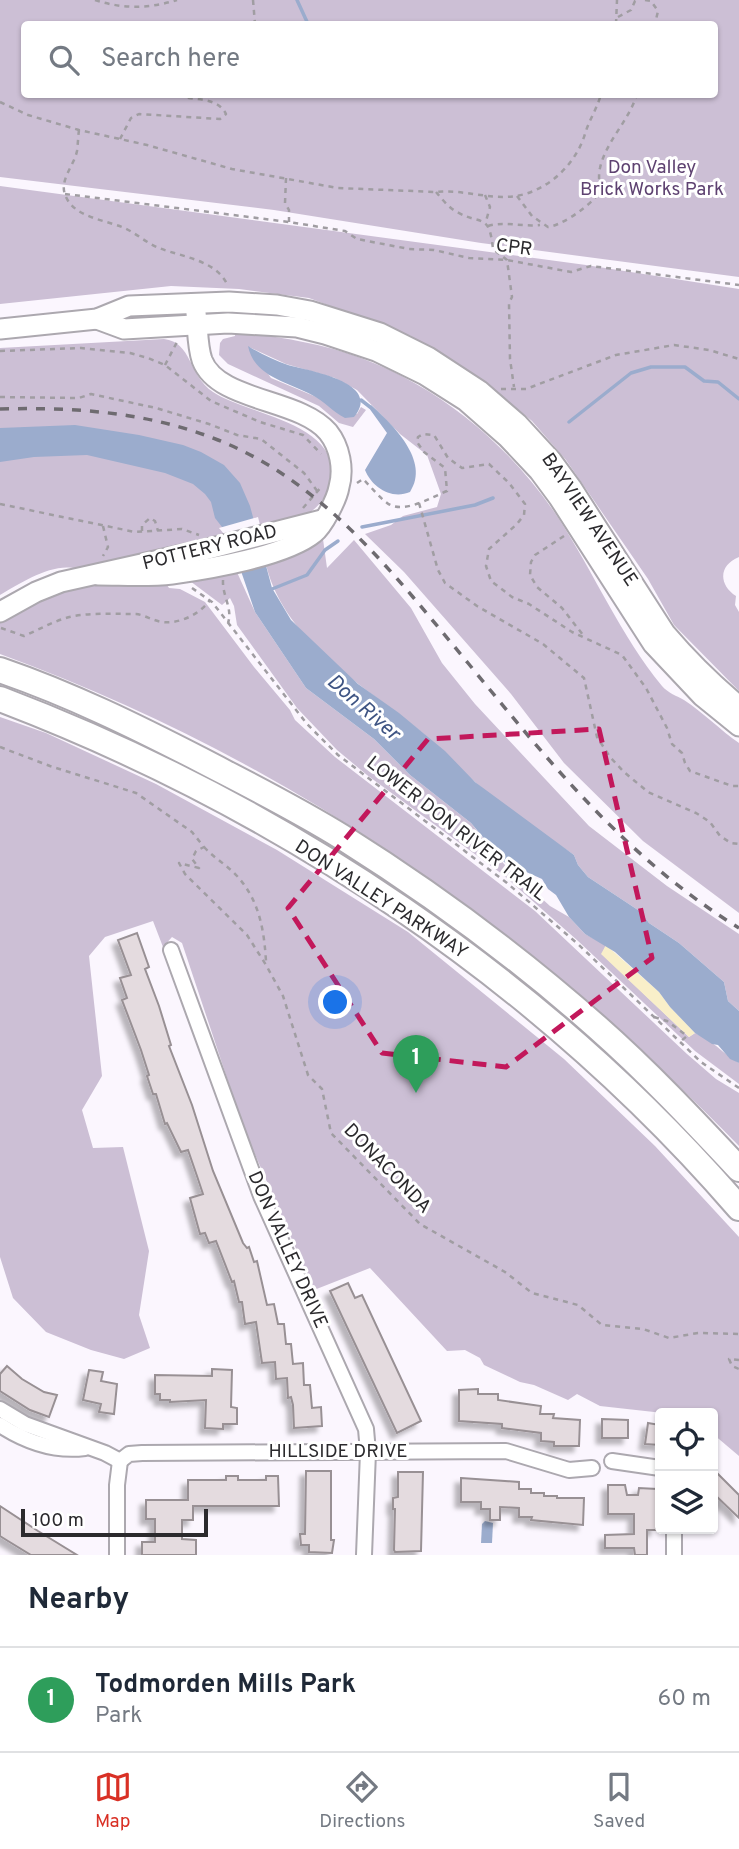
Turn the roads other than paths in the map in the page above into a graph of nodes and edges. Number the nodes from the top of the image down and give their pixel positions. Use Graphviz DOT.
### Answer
graph roads {
  1 [pos="195,302"];
  2 [pos="97,319"];
  3 [pos="198,324"];
  4 [pos="0,330"];
  5 [pos="0,612"];
  6 [pos="0,670"];
  7 [pos="0,699"];
  8 [pos="739,706"];
  9 [pos="739,726"];
  10 [pos="171,950"];
  11 [pos="739,1169"];
  12 [pos="739,1208"];
  13 [pos="0,1409"];
  14 [pos="0,1425"];
  15 [pos="86,1448"];
  16 [pos="368,1452"];
  17 [pos="120,1461"];
  18 [pos="612,1461"];
  19 [pos="655,1467"];
  20 [pos="592,1468"];
  21 [pos="674,1534"];
  22 [pos="117,1555"];
  23 [pos="365,1555"];
  24 [pos="674,1555"];
  1 -- 2 [label="main road, BAYVIEW AVENUE"];
  1 -- 3 [label="main road, POTTERY ROAD"];
  1 -- 8 [label="main road, BAYVIEW AVENUE"];
  2 -- 3 [label="main road, BAYVIEW AVENUE"];
  2 -- 4 [label="main road, BAYVIEW AVENUE"];
  3 -- 5 [label="main road, POTTERY ROAD"];
  3 -- 9 [label="main road, BAYVIEW AVENUE"];
  6 -- 11 [label="highway, DON VALLEY PARKWAY"];
  7 -- 12 [label="highway, DON VALLEY PARKWAY"];
  10 -- 16 [label="street, DON VALLEY DRIVE"];
  13 -- 15 [label="street"];
  14 -- 15 [label="street"];
  15 -- 17 [label="street"];
  16 -- 17 [label="street, HILLSIDE DRIVE"];
  16 -- 20 [label="street, HILLSIDE DRIVE"];
  16 -- 23 [label="street, DON VALLEY DRIVE"];
  17 -- 22 [label="street"];
  18 -- 19 [label="street"];
  21 -- 24 [label="street"];
}
